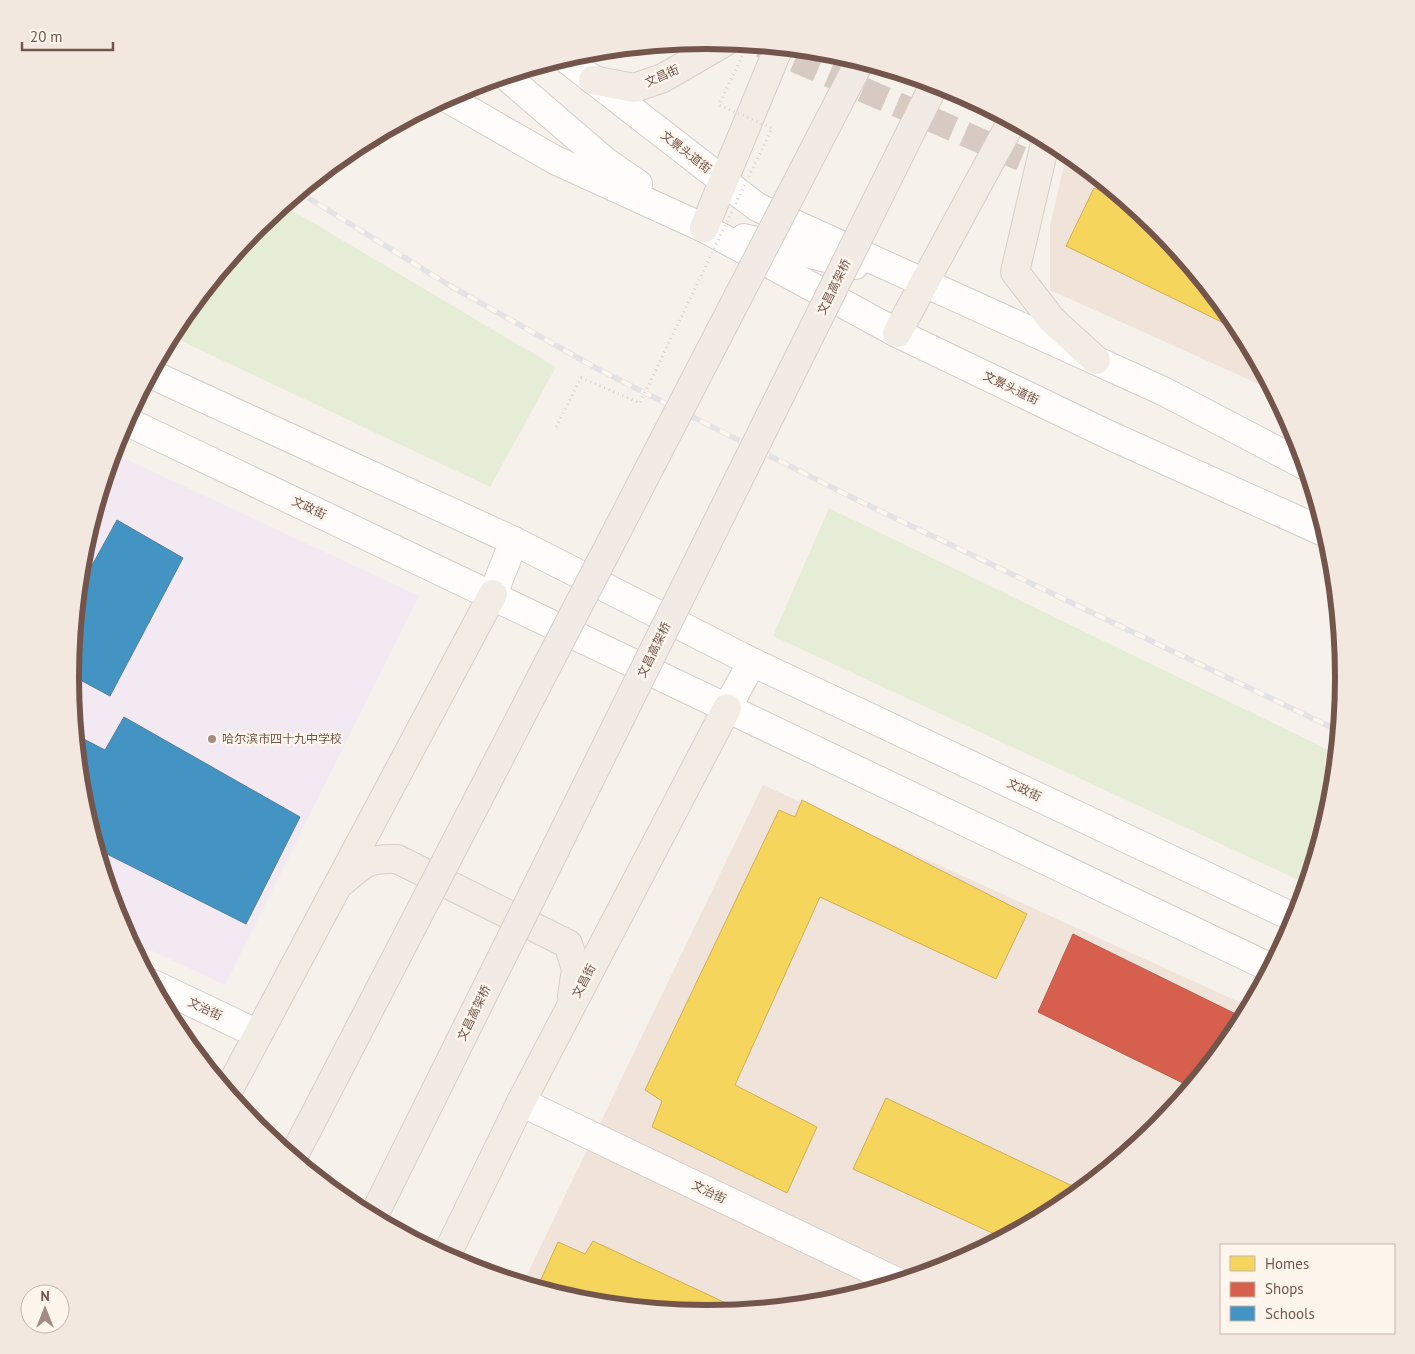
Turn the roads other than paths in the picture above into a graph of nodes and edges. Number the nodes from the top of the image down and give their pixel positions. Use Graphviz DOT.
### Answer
graph roads {
  1 [pos="726,49"];
  2 [pos="777,53"];
  3 [pos="572,64"];
  4 [pos="857,67"];
  5 [pos="511,80"];
  6 [pos="593,80"];
  7 [pos="932,91"];
  8 [pos="454,103"];
  9 [pos="1009,126"];
  10 [pos="1044,147"];
  11 [pos="724,182"];
  12 [pos="704,228"];
  13 [pos="924,282"];
  14 [pos="897,333"];
  15 [pos="1096,360"];
  16 [pos="156,376"];
  17 [pos="133,424"];
  18 [pos="1297,461"];
  19 [pos="1318,529"];
  20 [pos="514,541"];
  21 [pos="493,594"];
  22 [pos="752,662"];
  23 [pos="727,708"];
  24 [pos="336,887"];
  25 [pos="1289,915"];
  26 [pos="1266,965"];
  27 [pos="161,988"];
  28 [pos="570,1008"];
  29 [pos="258,1034"];
  30 [pos="231,1086"];
  31 [pos="521,1102"];
  32 [pos="296,1151"];
  33 [pos="376,1210"];
  34 [pos="449,1249"];
  35 [pos="889,1278"];
  1 -- 6 [label="main road, 文昌街"];
  2 -- 11 [label="main road"];
  3 -- 6 [label="main road, 文景头道街"];
  4 -- 32 [label="highway, bridge"];
  5 -- 12 [label="main road, 文景头道街"];
  6 -- 11 [label="main road, 文景头道街"];
  7 -- 33 [label="highway, 文昌高架桥, bridge"];
  8 -- 12 [label="main road, 文景头道街"];
  9 -- 13 [label="main road"];
  10 -- 15 [label="main road"];
  11 -- 12 [label="main road"];
  11 -- 13 [label="main road, 文景头道街"];
  12 -- 13 [label="main road, 文景头道街"];
  12 -- 14 [label="main road, 文景头道街"];
  13 -- 14 [label="main road"];
  13 -- 15 [label="main road, 文景头道街"];
  14 -- 19 [label="main road, 文景头道街"];
  15 -- 18 [label="main road, 文景头道街"];
  16 -- 20 [label="main road"];
  17 -- 21 [label="main road, 文政街"];
  20 -- 21 [label="main road"];
  20 -- 22 [label="main road, 文政街"];
  21 -- 23 [label="main road, 文政街"];
  21 -- 24 [label="main road"];
  22 -- 23 [label="main road"];
  22 -- 25 [label="main road, 文政街"];
  23 -- 26 [label="main road"];
  23 -- 28 [label="main road, 文昌街"];
  24 -- 28 [label="main road"];
  24 -- 29 [label="main road"];
  27 -- 29 [label="main road, 文治街"];
  28 -- 31 [label="main road, 文昌街"];
  29 -- 30 [label="main road"];
  31 -- 34 [label="main road, 文昌街"];
  31 -- 35 [label="main road, 文治街"];
}
